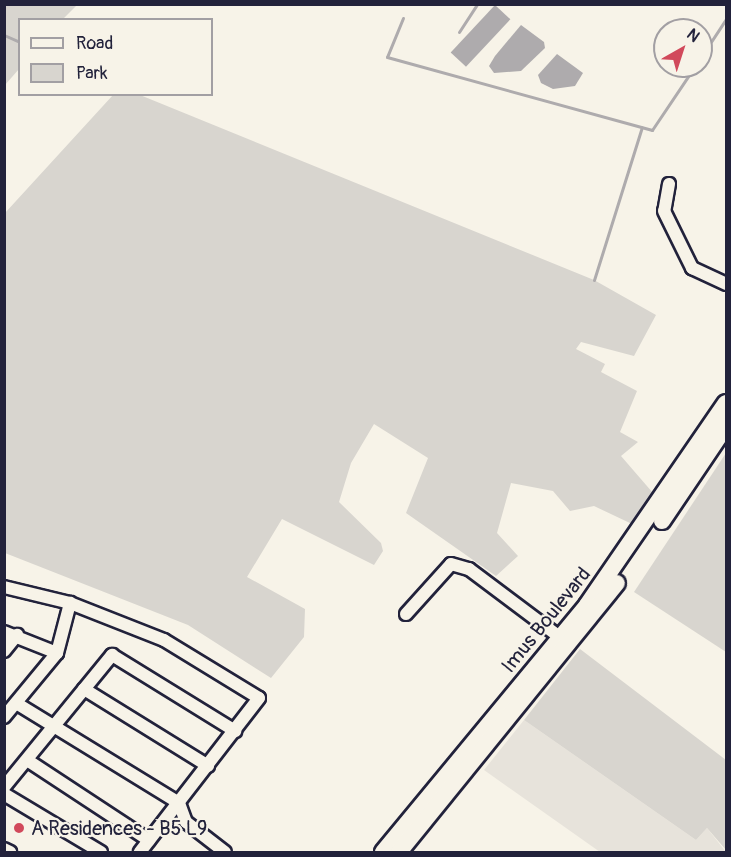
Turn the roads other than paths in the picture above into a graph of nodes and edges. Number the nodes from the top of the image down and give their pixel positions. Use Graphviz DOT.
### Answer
graph roads {
  1 [pos="669,184"];
  2 [pos="726,284"];
  3 [pos="725,415"];
  4 [pos="4,587"];
  5 [pos="70,603"];
  6 [pos="406,614"];
  7 [pos="4,632"];
  8 [pos="17,635"];
  9 [pos="565,641"];
  10 [pos="4,651"];
  11 [pos="57,653"];
  12 [pos="84,689"];
  13 [pos="16,703"];
  14 [pos="4,717"];
  15 [pos="54,726"];
  16 [pos="235,731"];
  17 [pos="27,760"];
  18 [pos="208,766"];
  19 [pos="4,787"];
  20 [pos="4,794"];
  21 [pos="179,803"];
  22 [pos="149,840"];
  23 [pos="4,849"];
  24 [pos="10,852"];
  25 [pos="101,852"];
  26 [pos="140,852"];
  27 [pos="225,852"];
  28 [pos="383,852"];
  29 [pos="399,852"];
  1 -- 2 [label="street"];
  3 -- 9 [label="main road, Imus Boulevard"];
  4 -- 5 [label="street"];
  5 -- 11 [label="street"];
  5 -- 16 [label="street"];
  6 -- 9 [label="street"];
  7 -- 8 [label="street"];
  8 -- 10 [label="street"];
  8 -- 11 [label="street"];
  9 -- 28 [label="main road, Imus Boulevard"];
  9 -- 29 [label="main road, Imus Boulevard"];
  11 -- 13 [label="street"];
  12 -- 15 [label="street"];
  12 -- 16 [label="street"];
  12 -- 18 [label="street"];
  13 -- 14 [label="street"];
  13 -- 15 [label="street"];
  15 -- 17 [label="street"];
  15 -- 21 [label="street"];
  16 -- 18 [label="street"];
  17 -- 19 [label="street"];
  17 -- 22 [label="street"];
  18 -- 21 [label="street"];
  20 -- 25 [label="street"];
  21 -- 22 [label="street"];
  21 -- 27 [label="street"];
  22 -- 26 [label="street"];
  23 -- 24 [label="street"];
}
